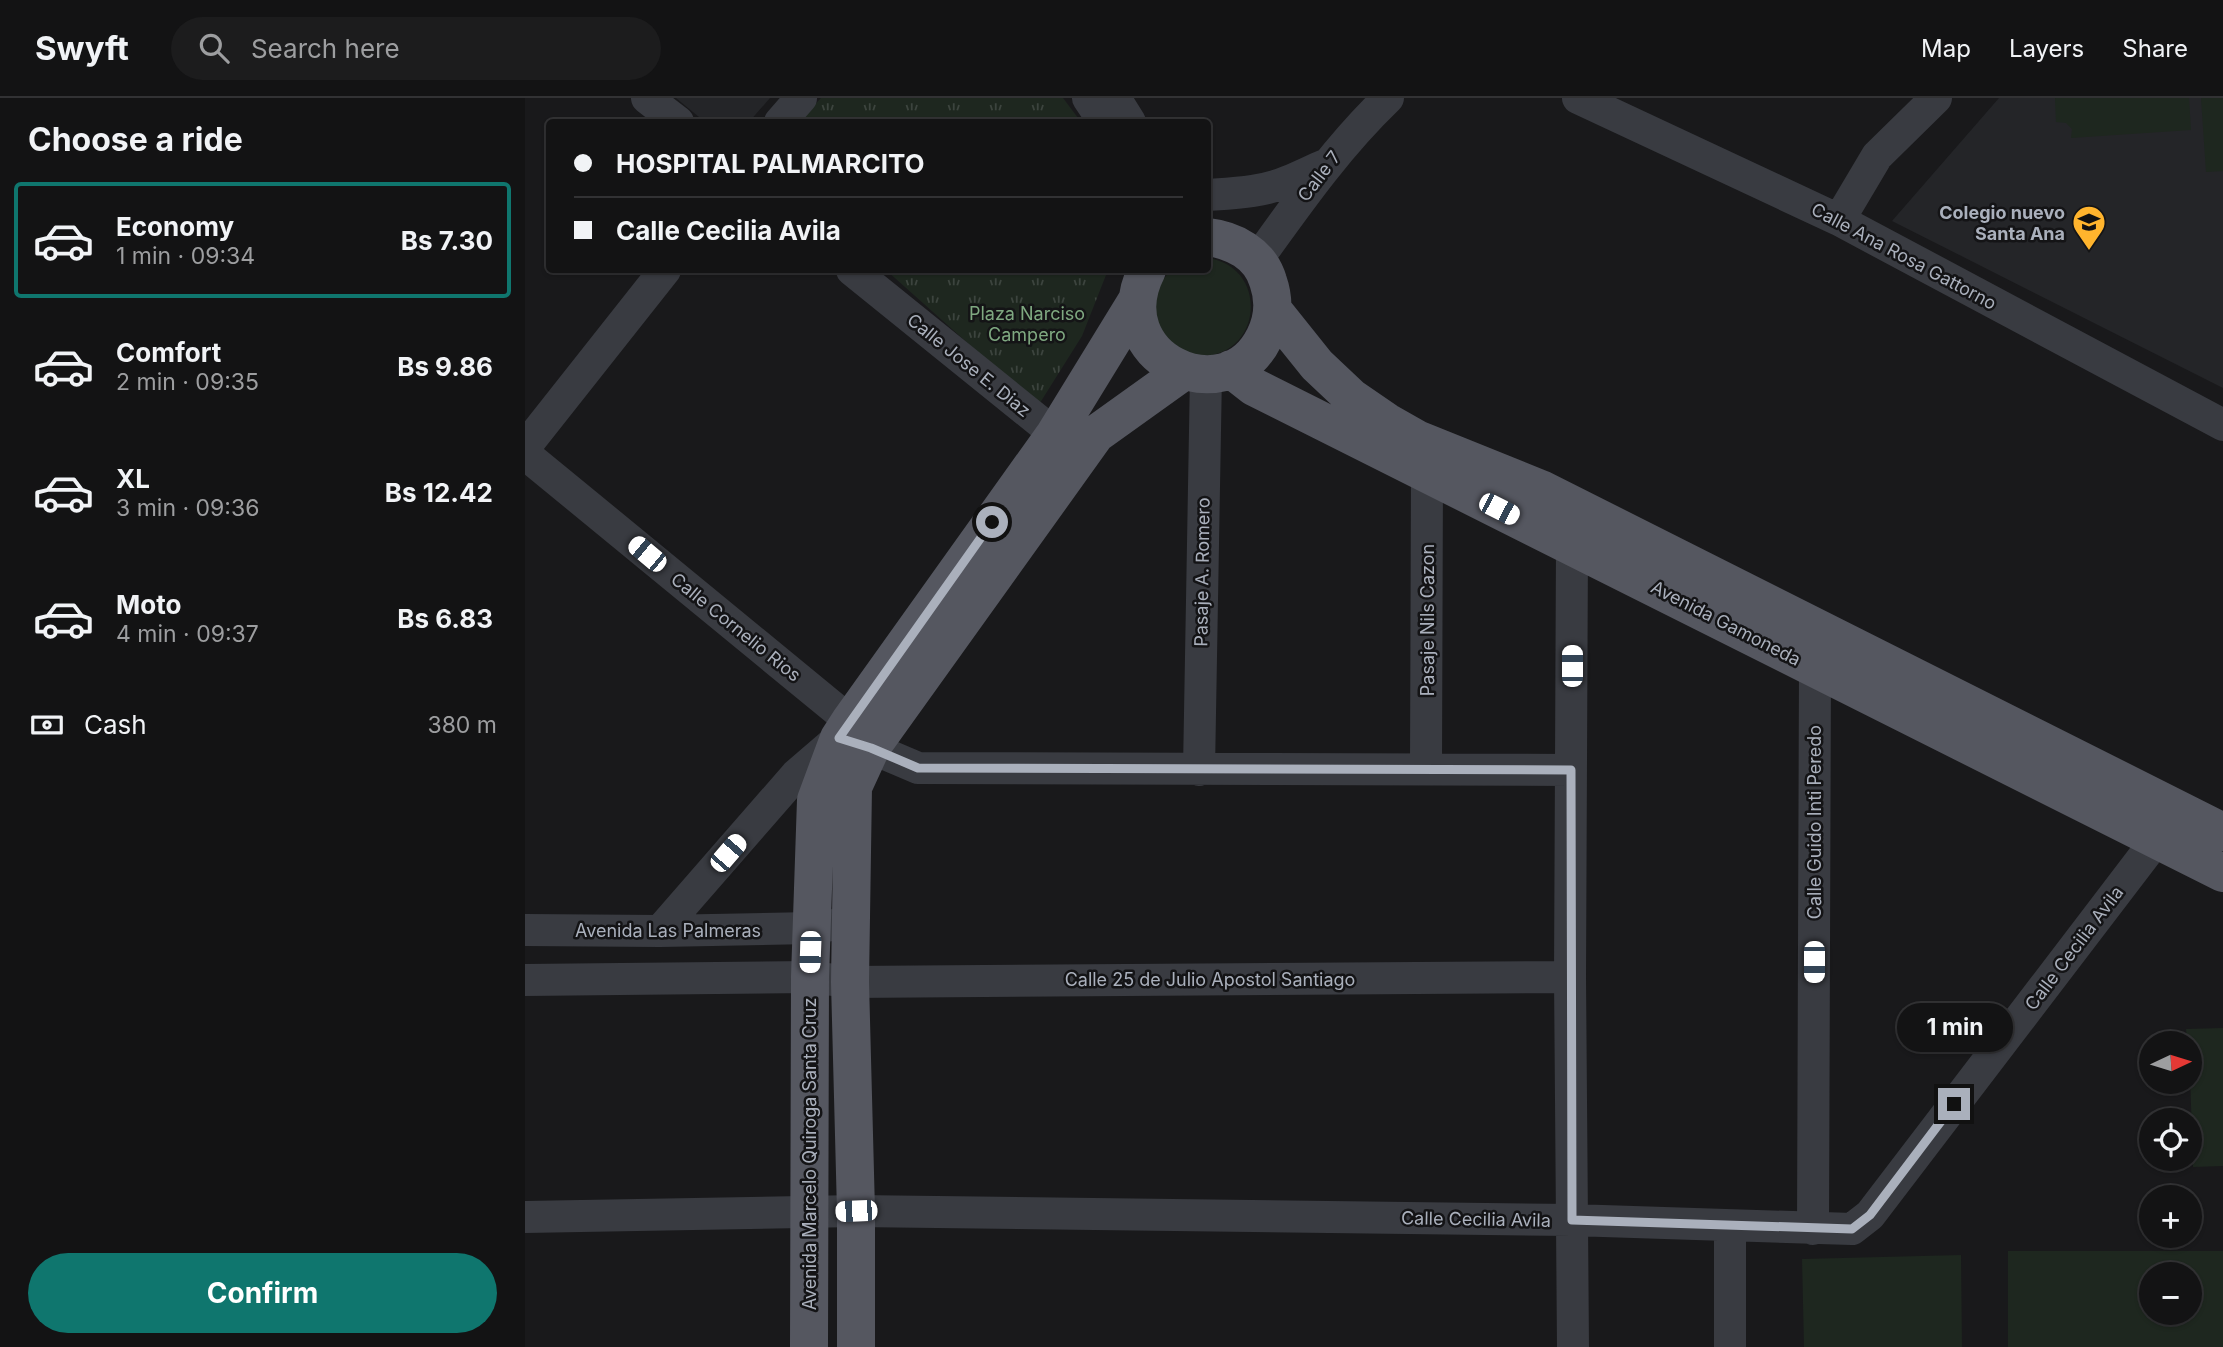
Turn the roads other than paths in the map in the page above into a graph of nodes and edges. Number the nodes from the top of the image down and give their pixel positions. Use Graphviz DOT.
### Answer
graph roads {
  1 [pos="647,98"];
  2 [pos="801,98"];
  3 [pos="1088,98"];
  4 [pos="1115,98"];
  5 [pos="1388,98"];
  6 [pos="1578,98"];
  7 [pos="1936,98"];
  8 [pos="674,119"];
  9 [pos="784,119"];
  10 [pos="1102,119"];
  11 [pos="1128,119"];
  12 [pos="1326,164"];
  13 [pos="1211,195"];
  14 [pos="1839,220"];
  15 [pos="1211,238"];
  16 [pos="1257,260"];
  17 [pos="664,273"];
  18 [pos="856,273"];
  19 [pos="1141,286"];
  20 [pos="1273,310"];
  21 [pos="1207,371"];
  22 [pos="2223,425"];
  23 [pos="1055,434"];
  24 [pos="1096,434"];
  25 [pos="525,447"];
  26 [pos="525,454"];
  27 [pos="1427,472"];
  28 [pos="1571,545"];
  29 [pos="1815,667"];
  30 [pos="853,735"];
  31 [pos="1426,768"];
  32 [pos="1199,770"];
  33 [pos="1571,770"];
  34 [pos="2223,832"];
  35 [pos="2157,839"];
  36 [pos="2223,873"];
  37 [pos="852,922"];
  38 [pos="811,928"];
  39 [pos="525,930"];
  40 [pos="660,931"];
  41 [pos="810,976"];
  42 [pos="1570,977"];
  43 [pos="525,980"];
  44 [pos="851,982"];
  45 [pos="856,1211"];
  46 [pos="809,1212"];
  47 [pos="525,1217"];
  48 [pos="1572,1220"];
  49 [pos="1730,1226"];
  50 [pos="1813,1229"];
  51 [pos="809,1347"];
  52 [pos="856,1347"];
  53 [pos="1573,1347"];
  54 [pos="1730,1347"];
  1 -- 8 [label="street"];
  2 -- 9 [label="street"];
  3 -- 10 [label="street"];
  4 -- 11 [label="street"];
  5 -- 12 [label="street, Calle 7"];
  6 -- 14 [label="street, Calle Ana Rosa Gattorno"];
  7 -- 14 [label="street"];
  12 -- 13 [label="street"];
  12 -- 16 [label="street, Calle 7"];
  14 -- 22 [label="street, Calle Ana Rosa Gattorno"];
  15 -- 16 [label="main road"];
  16 -- 20 [label="main road"];
  17 -- 25 [label="street"];
  18 -- 23 [label="street, Calle Jose E. Diaz"];
  19 -- 21 [label="main road, Avenida Gamoneda"];
  19 -- 23 [label="main road, Avenida Marcelo Quiroga Santa Cruz"];
  20 -- 21 [label="main road, Avenida Marcelo Quiroga Santa Cruz"];
  20 -- 34 [label="main road, Avenida Gamoneda"];
  21 -- 24 [label="main road, Avenida Marcelo Quiroga Santa Cruz"];
  21 -- 27 [label="main road, Avenida Gamoneda"];
  21 -- 32 [label="street, Pasaje A. Romero"];
  23 -- 24 [label="street"];
  23 -- 30 [label="main road, Avenida Marcelo Quiroga Santa Cruz"];
  24 -- 30 [label="main road, Avenida Marcelo Quiroga Santa Cruz"];
  26 -- 30 [label="street, Calle Cornelio Rios"];
  27 -- 28 [label="main road, Avenida Gamoneda"];
  27 -- 31 [label="street, Pasaje Nils Cazon"];
  28 -- 29 [label="main road, Avenida Gamoneda"];
  28 -- 33 [label="street"];
  29 -- 35 [label="main road, Avenida Gamoneda"];
  29 -- 50 [label="street, Calle Guido Inti Peredo"];
  30 -- 32 [label="street, Calle Cornelio Rios"];
  30 -- 37 [label="main road, Avenida Marcelo Quiroga Santa Cruz"];
  30 -- 38 [label="main road, Avenida Marcelo Quiroga Santa Cruz"];
  30 -- 40 [label="street"];
  31 -- 32 [label="street, Calle Cornelio Rios"];
  31 -- 33 [label="street, Calle Cornelio Rios"];
  33 -- 42 [label="street"];
  35 -- 36 [label="main road, Avenida Gamoneda"];
  35 -- 50 [label="street, Calle Cecilia Avila"];
  37 -- 38 [label="street, Avenida Las Palmeras"];
  37 -- 44 [label="main road, Avenida Marcelo Quiroga Santa Cruz"];
  38 -- 40 [label="street, Avenida Las Palmeras"];
  38 -- 41 [label="main road, Avenida Marcelo Quiroga Santa Cruz"];
  39 -- 40 [label="street, Avenida Las Palmeras"];
  41 -- 43 [label="street"];
  41 -- 44 [label="street, Calle 25 de Julio Apostol Santiago"];
  41 -- 46 [label="main road, Avenida Marcelo Quiroga Santa Cruz"];
  42 -- 44 [label="street, Calle 25 de Julio Apostol Santiago"];
  42 -- 48 [label="street"];
  44 -- 45 [label="main road, Avenida Marcelo Quiroga Santa Cruz"];
  45 -- 46 [label="street, Calle Cecilia Avila"];
  45 -- 48 [label="street, Calle Cecilia Avila"];
  45 -- 52 [label="main road, Avenida Marcelo Quiroga Santa Cruz"];
  46 -- 47 [label="street, Calle Cecilia Avila"];
  46 -- 51 [label="main road, Avenida Marcelo Quiroga Santa Cruz"];
  48 -- 49 [label="street, Calle Cecilia Avila"];
  48 -- 53 [label="street"];
  49 -- 50 [label="street, Calle Cecilia Avila"];
  49 -- 54 [label="street"];
}
